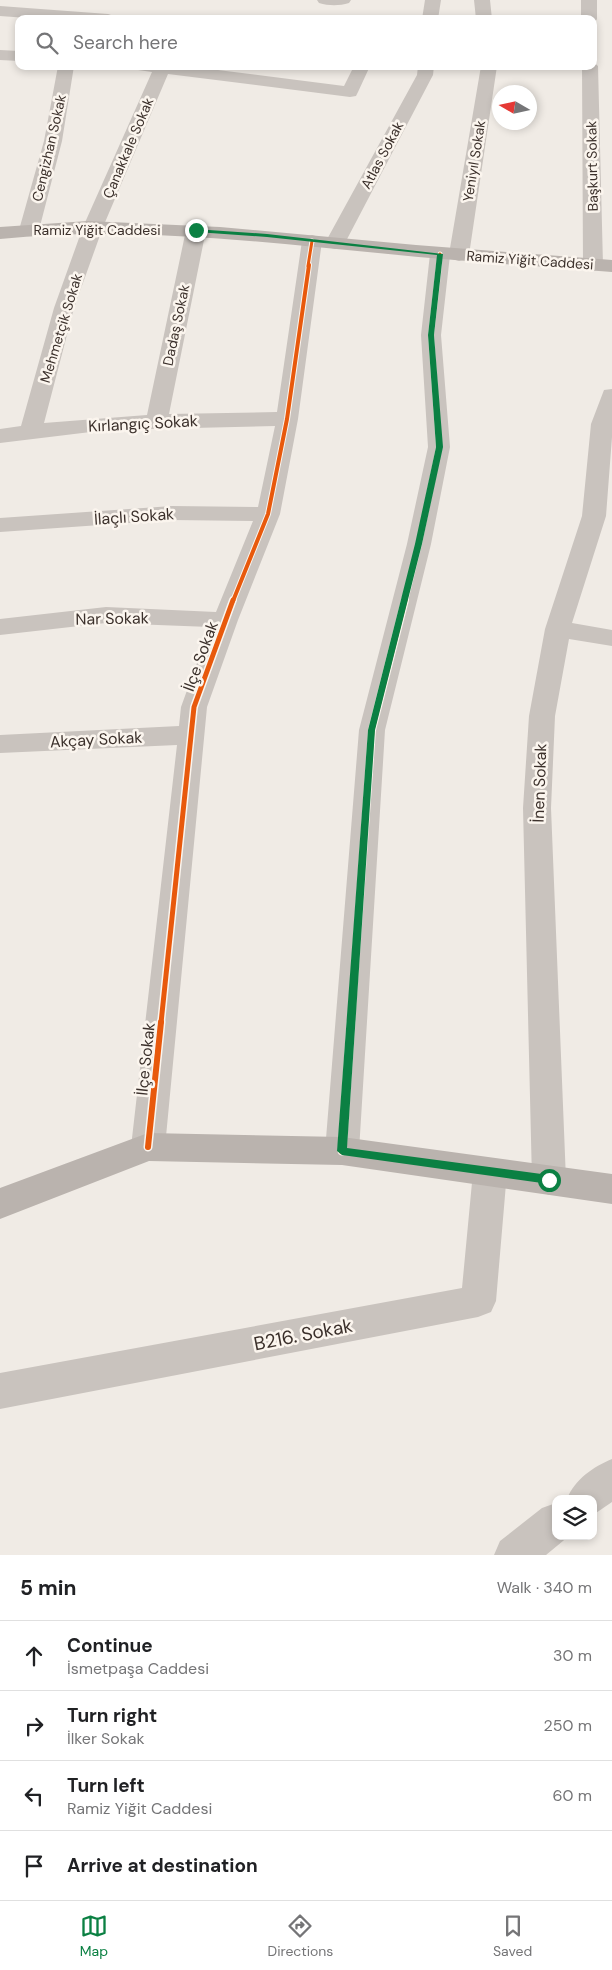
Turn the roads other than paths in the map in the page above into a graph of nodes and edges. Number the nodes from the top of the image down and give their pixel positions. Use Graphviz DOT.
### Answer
graph roads {
  1 [pos="325,0"];
  2 [pos="343,0"];
  3 [pos="433,0"];
  4 [pos="482,0"];
  5 [pos="589,0"];
  6 [pos="0,11"];
  7 [pos="100,15"];
  8 [pos="431,15"];
  9 [pos="484,15"];
  10 [pos="590,15"];
  11 [pos="0,55"];
  12 [pos="15,56"];
  13 [pos="65,70"];
  14 [pos="161,70"];
  15 [pos="178,70"];
  16 [pos="360,70"];
  17 [pos="426,70"];
  18 [pos="488,70"];
  19 [pos="590,70"];
  20 [pos="93,227"];
  21 [pos="30,230"];
  22 [pos="196,230"];
  23 [pos="0,233"];
  24 [pos="324,242"];
  25 [pos="449,254"];
  26 [pos="603,266"];
  27 [pos="612,395"];
  28 [pos="287,419"];
  29 [pos="157,420"];
  30 [pos="607,424"];
  31 [pos="31,431"];
  32 [pos="0,436"];
  33 [pos="268,514"];
  34 [pos="0,525"];
  35 [pos="225,620"];
  36 [pos="0,628"];
  37 [pos="558,629"];
  38 [pos="612,638"];
  39 [pos="192,734"];
  40 [pos="0,744"];
  41 [pos="148,1147"];
  42 [pos="342,1151"];
  43 [pos="490,1172"];
  44 [pos="549,1180"];
  45 [pos="612,1188"];
  46 [pos="0,1204"];
  47 [pos="0,1391"];
  48 [pos="612,1478"];
  49 [pos="591,1495"];
  50 [pos="552,1525"];
  51 [pos="514,1555"];
  1 -- 2 [label="street"];
  3 -- 8 [label="street"];
  4 -- 9 [label="street"];
  5 -- 10 [label="street"];
  6 -- 7 [label="street"];
  11 -- 12 [label="street"];
  13 -- 21 [label="street, Cengizhan Sokak"];
  14 -- 20 [label="street, Çanakkale Sokak"];
  15 -- 16 [label="street"];
  17 -- 24 [label="street, Atlas Sokak"];
  18 -- 25 [label="street, Yeniyıl Sokak"];
  19 -- 26 [label="street, Başkurt Sokak"];
  20 -- 21 [label="main road, Ramiz Yiğit Caddesi"];
  20 -- 22 [label="main road, Ramiz Yiğit Caddesi"];
  20 -- 31 [label="street, Mehmetçik Sokak"];
  21 -- 23 [label="main road, Ramiz Yiğit Caddesi"];
  22 -- 24 [label="main road, Ramiz Yiğit Caddesi"];
  22 -- 29 [label="street, Dadaş Sokak"];
  24 -- 25 [label="main road, Ramiz Yiğit Caddesi"];
  24 -- 28 [label="street, İlçe Sokak"];
  25 -- 26 [label="main road, Ramiz Yiğit Caddesi"];
  25 -- 42 [label="street, Yeniyıl Sokak"];
  27 -- 30 [label="street, İnen Sokak"];
  28 -- 29 [label="street, Kırlangıç Sokak"];
  28 -- 33 [label="street, İlçe Sokak"];
  29 -- 31 [label="street, Kırlangıç Sokak"];
  30 -- 37 [label="street, İnen Sokak"];
  31 -- 32 [label="street, Kırlangıç Sokak"];
  33 -- 34 [label="street, İlaçlı Sokak"];
  33 -- 35 [label="street, İlçe Sokak"];
  35 -- 36 [label="street, Nar Sokak"];
  35 -- 39 [label="street, İlçe Sokak"];
  37 -- 38 [label="street"];
  37 -- 44 [label="street, İnen Sokak"];
  39 -- 40 [label="street, Akçay Sokak"];
  39 -- 41 [label="street, İlçe Sokak"];
  41 -- 42 [label="main road"];
  41 -- 46 [label="main road"];
  42 -- 43 [label="main road"];
  43 -- 44 [label="main road"];
  43 -- 47 [label="street, B216. Sokak"];
  44 -- 45 [label="main road"];
  48 -- 49 [label="street"];
  50 -- 51 [label="street"];
}
